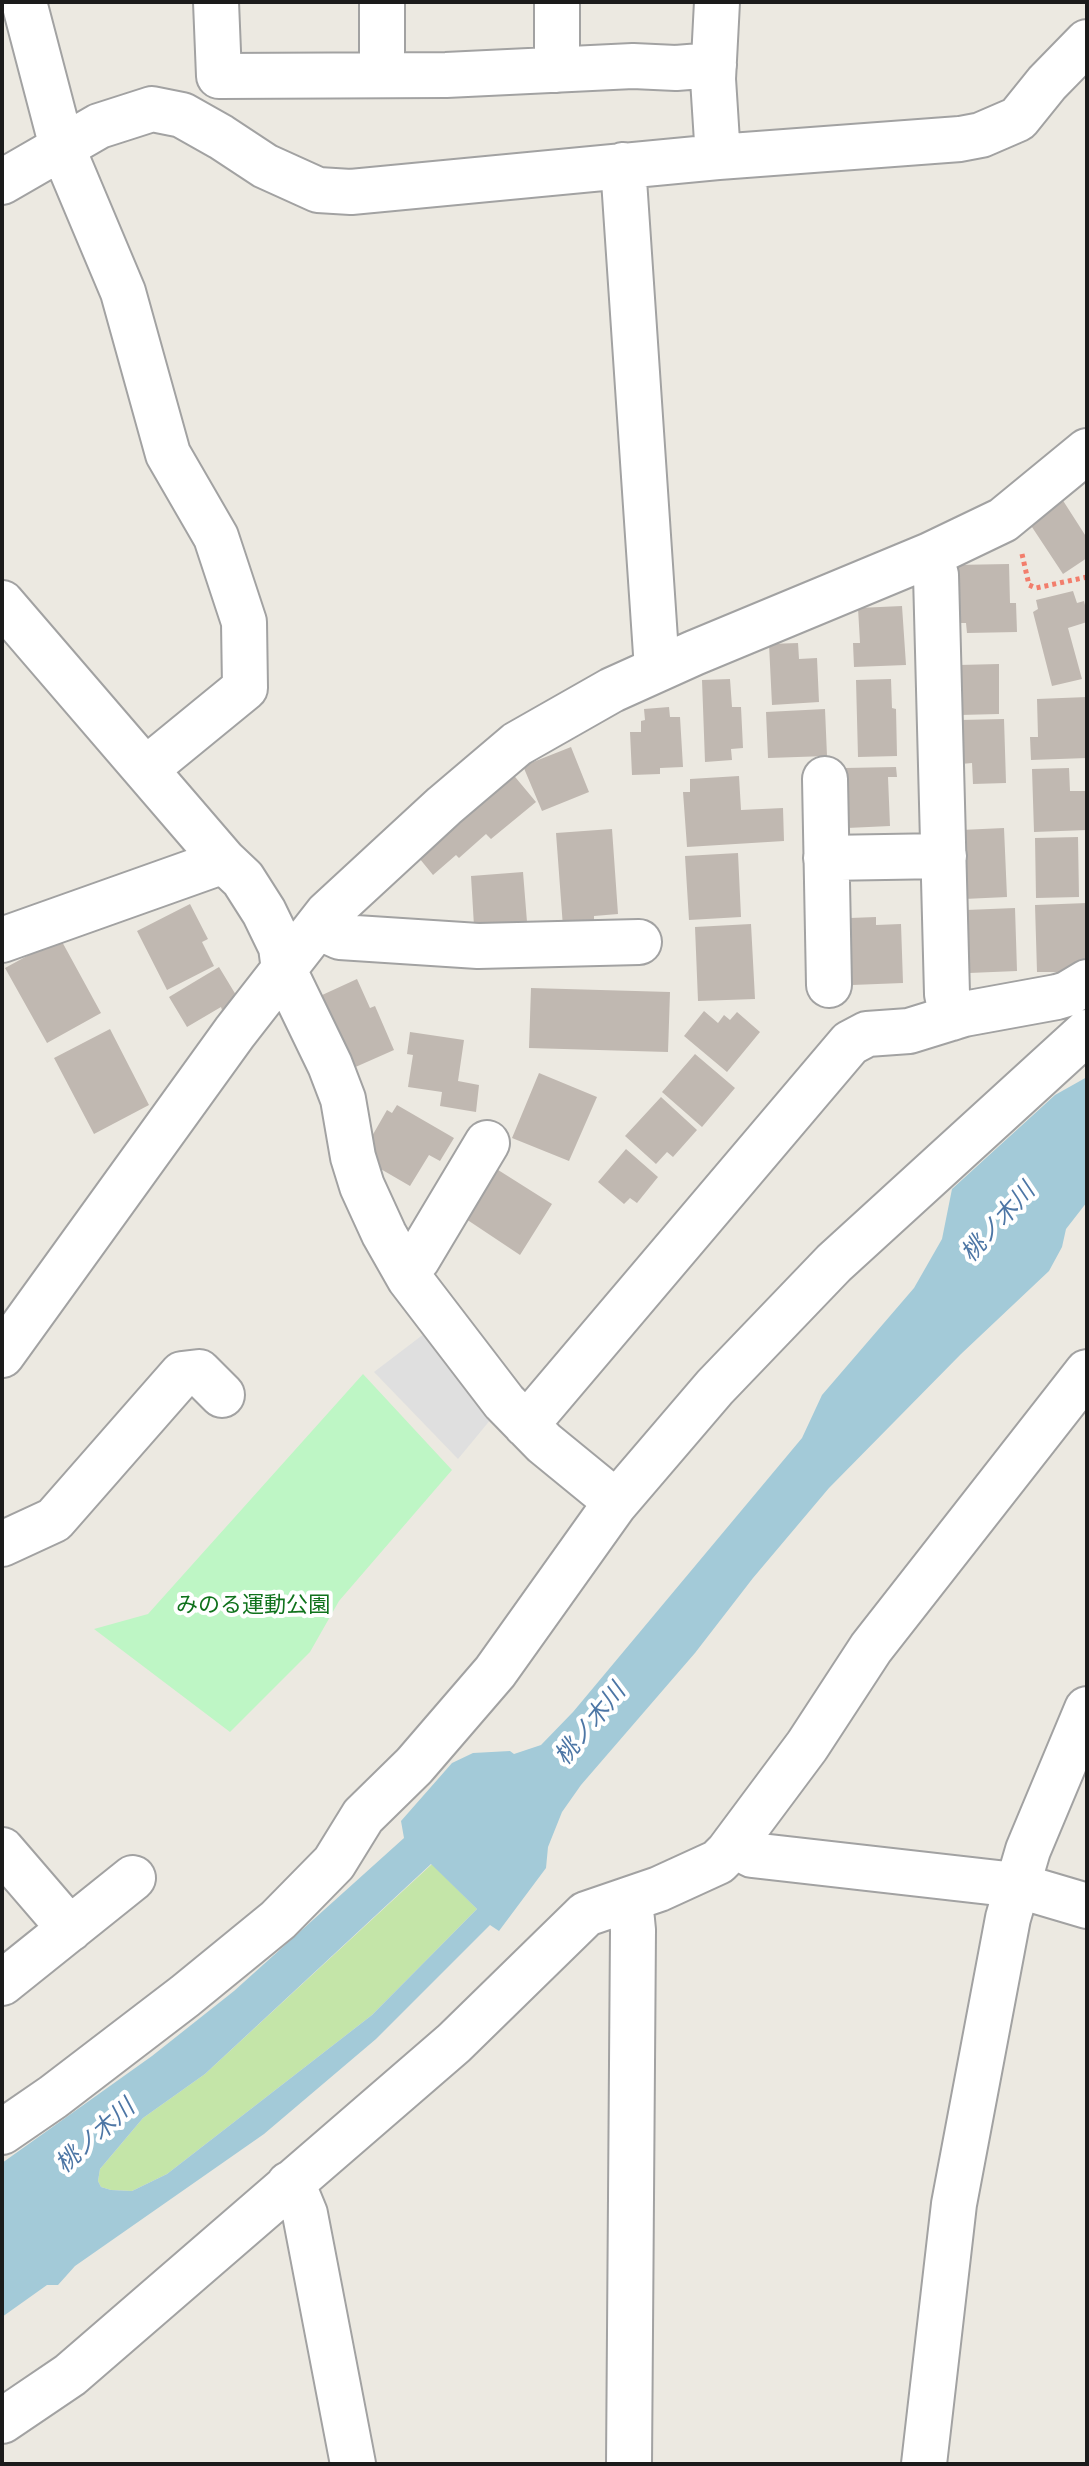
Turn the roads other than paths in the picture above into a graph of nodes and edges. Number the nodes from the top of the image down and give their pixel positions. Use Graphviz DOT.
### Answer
graph roads {
  1 [pos="24,2"];
  2 [pos="216,2"];
  3 [pos="382,2"];
  4 [pos="557,2"];
  5 [pos="717,2"];
  6 [pos="1087,42"];
  7 [pos="714,65"];
  8 [pos="557,70"];
  9 [pos="382,75"];
  10 [pos="62,147"];
  11 [pos="718,157"];
  12 [pos="623,165"];
  13 [pos="2,182"];
  14 [pos="1087,451"];
  15 [pos="930,555"];
  16 [pos="2,603"];
  17 [pos="657,669"];
  18 [pos="146,769"];
  19 [pos="825,779"];
  20 [pos="944,856"];
  21 [pos="826,858"];
  22 [pos="224,861"];
  23 [pos="318,927"];
  24 [pos="2,940"];
  25 [pos="639,942"];
  26 [pos="284,970"];
  27 [pos="1087,982"];
  28 [pos="829,985"];
  29 [pos="952,1018"];
  30 [pos="1087,1032"];
  31 [pos="487,1143"];
  32 [pos="404,1267"];
  33 [pos="2,1355"];
  34 [pos="1087,1372"];
  35 [pos="222,1395"];
  36 [pos="526,1425"];
  37 [pos="614,1505"];
  38 [pos="2,1544"];
  39 [pos="1087,1709"];
  40 [pos="734,1844"];
  41 [pos="2,1850"];
  42 [pos="133,1878"];
  43 [pos="1016,1885"];
  44 [pos="630,1900"];
  45 [pos="1087,1906"];
  46 [pos="70,1929"];
  47 [pos="2,1983"];
  48 [pos="2,2132"];
  49 [pos="289,2184"];
  50 [pos="2,2421"];
  51 [pos="353,2464"];
  52 [pos="629,2464"];
  53 [pos="924,2464"];
  1 -- 10 [label="street"];
  2 -- 9 [label="street"];
  3 -- 9 [label="street"];
  4 -- 8 [label="street"];
  5 -- 7 [label="street"];
  6 -- 11 [label="street"];
  7 -- 8 [label="street"];
  7 -- 11 [label="street"];
  8 -- 9 [label="street"];
  10 -- 12 [label="street"];
  10 -- 13 [label="street"];
  10 -- 18 [label="street"];
  11 -- 12 [label="street"];
  12 -- 17 [label="street"];
  14 -- 15 [label="street"];
  15 -- 17 [label="street"];
  15 -- 20 [label="street"];
  16 -- 18 [label="street"];
  17 -- 23 [label="street"];
  18 -- 22 [label="street"];
  19 -- 21 [label="street"];
  20 -- 21 [label="street"];
  20 -- 29 [label="street"];
  21 -- 28 [label="street"];
  22 -- 24 [label="street"];
  22 -- 26 [label="street"];
  23 -- 25 [label="street"];
  23 -- 26 [label="street"];
  26 -- 32 [label="street"];
  26 -- 33 [label="street"];
  27 -- 29 [label="street"];
  29 -- 36 [label="street"];
  30 -- 37 [label="street"];
  31 -- 32 [label="street"];
  32 -- 36 [label="street"];
  34 -- 40 [label="street"];
  35 -- 38 [label="street"];
  36 -- 37 [label="street"];
  37 -- 48 [label="street"];
  39 -- 43 [label="street"];
  40 -- 43 [label="street"];
  40 -- 44 [label="street"];
  41 -- 46 [label="street"];
  42 -- 46 [label="street"];
  43 -- 45 [label="street"];
  43 -- 53 [label="street"];
  44 -- 49 [label="street"];
  44 -- 52 [label="street"];
  46 -- 47 [label="street"];
  49 -- 50 [label="street"];
  49 -- 51 [label="street"];
}
